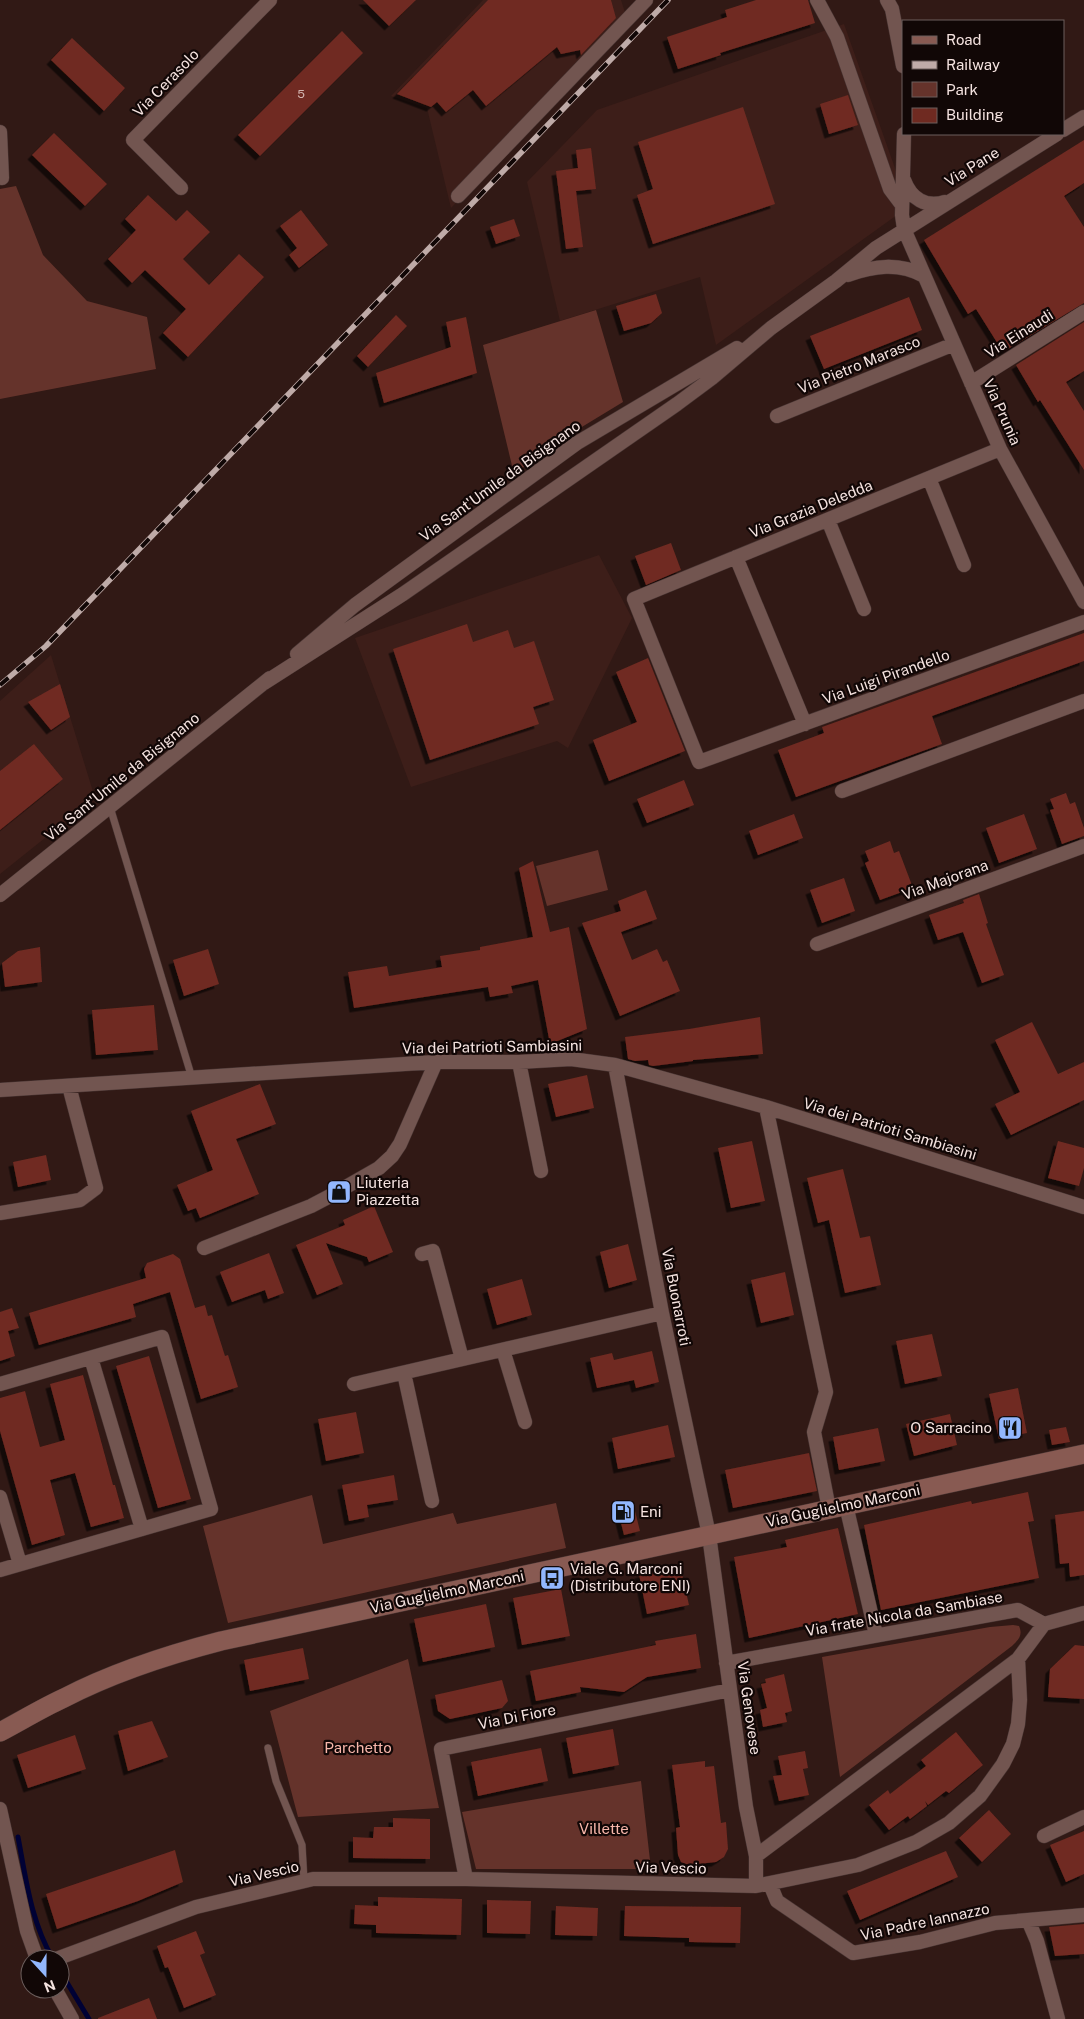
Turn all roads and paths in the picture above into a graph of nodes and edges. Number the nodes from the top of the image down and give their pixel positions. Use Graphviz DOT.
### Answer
graph roads {
  1 [pos="270,0"];
  2 [pos="646,0"];
  3 [pos="817,0"];
  4 [pos="887,0"];
  5 [pos="902,61"];
  6 [pos="1084,117"];
  7 [pos="1064,129"];
  8 [pos="0,132"];
  9 [pos="904,135"];
  10 [pos="1055,135"];
  11 [pos="904,172"];
  12 [pos="2,178"];
  13 [pos="181,188"];
  14 [pos="458,196"];
  15 [pos="953,198"];
  16 [pos="902,205"];
  17 [pos="904,229"];
  18 [pos="924,276"];
  19 [pos="836,281"];
  20 [pos="1084,312"];
  21 [pos="771,328"];
  22 [pos="954,344"];
  23 [pos="971,383"];
  24 [pos="776,416"];
  25 [pos="1000,449"];
  26 [pos="929,478"];
  27 [pos="828,520"];
  28 [pos="736,557"];
  29 [pos="964,565"];
  30 [pos="1084,602"];
  31 [pos="864,609"];
  32 [pos="1084,622"];
  33 [pos="264,683"];
  34 [pos="1084,701"];
  35 [pos="805,724"];
  36 [pos="699,762"];
  37 [pos="842,791"];
  38 [pos="110,807"];
  39 [pos="1084,846"];
  40 [pos="0,895"];
  41 [pos="818,944"];
  42 [pos="436,1062"];
  43 [pos="519,1062"];
  44 [pos="615,1065"];
  45 [pos="192,1078"];
  46 [pos="69,1086"];
  47 [pos="0,1090"];
  48 [pos="766,1107"];
  49 [pos="541,1171"];
  50 [pos="1084,1207"];
  51 [pos="0,1213"];
  52 [pos="204,1248"];
  53 [pos="422,1254"];
  54 [pos="662,1313"];
  55 [pos="503,1350"];
  56 [pos="90,1358"];
  57 [pos="462,1360"];
  58 [pos="404,1373"];
  59 [pos="0,1384"];
  60 [pos="354,1384"];
  61 [pos="525,1422"];
  62 [pos="1084,1454"];
  63 [pos="0,1497"];
  64 [pos="432,1501"];
  65 [pos="838,1507"];
  66 [pos="142,1529"];
  67 [pos="709,1534"];
  68 [pos="20,1564"];
  69 [pos="0,1570"];
  70 [pos="1084,1613"];
  71 [pos="1044,1624"];
  72 [pos="876,1635"];
  73 [pos="1018,1659"];
  74 [pos="726,1662"];
  75 [pos="730,1690"];
  76 [pos="0,1732"];
  77 [pos="268,1748"];
  78 [pos="0,1809"];
  79 [pos="1084,1817"];
  80 [pos="1044,1836"];
  81 [pos="756,1856"];
  82 [pos="466,1879"];
  83 [pos="304,1881"];
  84 [pos="764,1885"];
  85 [pos="1084,1915"];
  86 [pos="1028,1920"];
  87 [pos="33,1949"];
  88 [pos="70,1954"];
  89 [pos="60,1999"];
  90 [pos="72,2019"];
  91 [pos="1058,2019"];
  1 -- 13 [label="street, Via Cerasolo"];
  2 -- 14 [label="street"];
  3 -- 16 [label="street"];
  4 -- 5 [label="street"];
  6 -- 7 [label="street"];
  8 -- 12 [label="street"];
  9 -- 11 [label="street, Via Prunia"];
  10 -- 15 [label="street, Via Pane"];
  11 -- 15 [label="street"];
  11 -- 16 [label="street, Via Prunia"];
  15 -- 17 [label="street, Via Pane"];
  16 -- 17 [label="street, Via Prunia"];
  17 -- 18 [label="street, Via Prunia"];
  17 -- 19 [label="street, Via Pane"];
  18 -- 19 [label="street"];
  18 -- 22 [label="street, Via Prunia"];
  19 -- 21 [label="street, Via Sant'Umile da Bisignano"];
  20 -- 23 [label="street, Via Einaudi"];
  21 -- 33 [label="street, Via Sant'Umile da Bisignano"];
  21 -- 33 [label="street, Via Sant'Umile da Bisignano"];
  22 -- 23 [label="street, Via Prunia"];
  22 -- 24 [label="street, Via Pietro Marasco"];
  23 -- 25 [label="street, Via Prunia"];
  25 -- 26 [label="street, Via Grazia Deledda"];
  25 -- 30 [label="street, Via Prunia"];
  26 -- 27 [label="street, Via Grazia Deledda"];
  26 -- 29 [label="street"];
  27 -- 28 [label="street, Via Grazia Deledda"];
  27 -- 31 [label="street"];
  28 -- 35 [label="street"];
  28 -- 36 [label="street, Via Grazia Deledda"];
  32 -- 35 [label="street, Via Luigi Pirandello"];
  33 -- 38 [label="street, Via Sant'Umile da Bisignano"];
  34 -- 37 [label="street"];
  35 -- 36 [label="street, Via Luigi Pirandello"];
  38 -- 40 [label="street, Via Sant'Umile da Bisignano"];
  38 -- 45 [label="lane"];
  39 -- 41 [label="street, Via Majorana"];
  42 -- 43 [label="street, Via dei Patrioti Sambiasini"];
  42 -- 45 [label="street, Via dei Patrioti Sambiasini"];
  42 -- 52 [label="street"];
  43 -- 44 [label="street, Via dei Patrioti Sambiasini"];
  43 -- 49 [label="street"];
  44 -- 48 [label="street, Via dei Patrioti Sambiasini"];
  44 -- 54 [label="street, Via Buonarroti"];
  45 -- 46 [label="street, Via dei Patrioti Sambiasini"];
  46 -- 47 [label="street, Via dei Patrioti Sambiasini"];
  46 -- 51 [label="street"];
  48 -- 50 [label="street, Via dei Patrioti Sambiasini"];
  48 -- 65 [label="street"];
  53 -- 57 [label="street"];
  54 -- 55 [label="street"];
  54 -- 67 [label="street, Via Buonarroti"];
  55 -- 57 [label="street"];
  55 -- 61 [label="street"];
  56 -- 59 [label="street"];
  56 -- 66 [label="street"];
  56 -- 66 [label="street"];
  57 -- 58 [label="street"];
  58 -- 60 [label="street"];
  58 -- 64 [label="street"];
  62 -- 65 [label="main road, Via Guglielmo Marconi"];
  63 -- 68 [label="street"];
  65 -- 67 [label="main road, Via Guglielmo Marconi"];
  65 -- 72 [label="street"];
  66 -- 68 [label="street"];
  67 -- 74 [label="street, Via Genovese"];
  67 -- 76 [label="main road, Via Guglielmo Marconi"];
  68 -- 69 [label="street"];
  70 -- 71 [label="street"];
  71 -- 72 [label="street, Via frate Nicola da Sambiase"];
  71 -- 73 [label="street"];
  72 -- 74 [label="street, Via frate Nicola da Sambiase"];
  73 -- 81 [label="street"];
  73 -- 84 [label="street, Via Vescio"];
  74 -- 75 [label="street, Via Genovese"];
  75 -- 81 [label="street, Via Genovese"];
  75 -- 82 [label="street, Via Di Fiore"];
  77 -- 83 [label="lane"];
  78 -- 87 [label="street"];
  79 -- 80 [label="street"];
  81 -- 84 [label="street, Via Genovese"];
  82 -- 83 [label="street, Via Vescio"];
  82 -- 84 [label="street, Via Vescio"];
  83 -- 88 [label="street, Via Vescio"];
  84 -- 86 [label="street, Via Padre Iannazzo"];
  85 -- 86 [label="street, Via Padre Iannazzo"];
  86 -- 91 [label="street"];
  89 -- 90 [label="street"];
}
